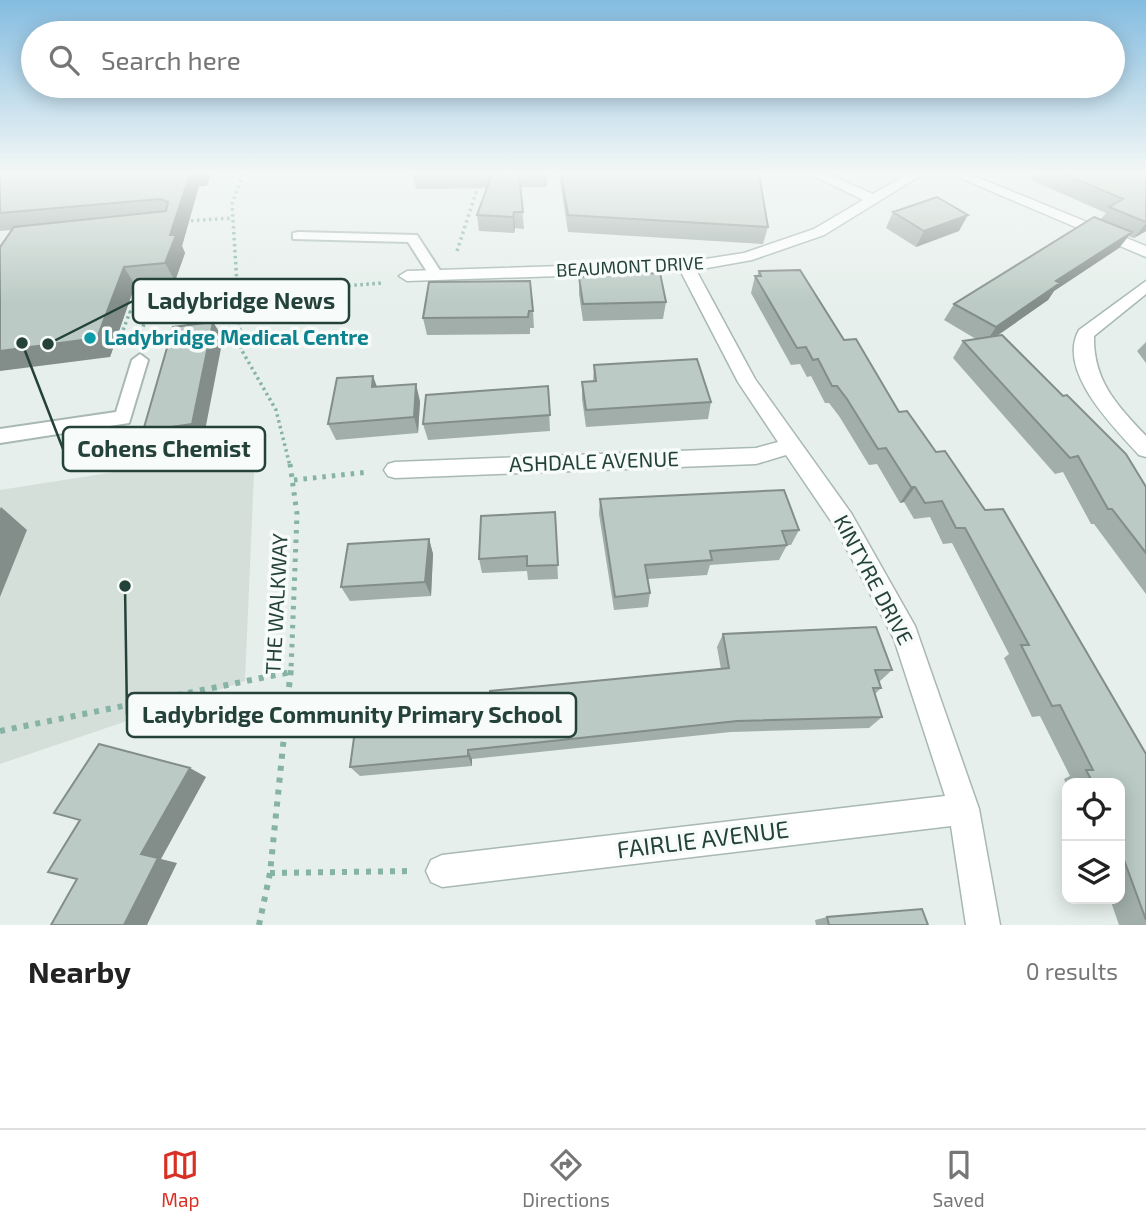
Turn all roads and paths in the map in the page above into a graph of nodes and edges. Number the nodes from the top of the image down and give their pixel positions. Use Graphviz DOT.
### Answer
graph roads {
  1 [pos="465,217"];
  2 [pos="844,217"];
  3 [pos="1062,217"];
  4 [pos="233,218"];
  5 [pos="183,222"];
  6 [pos="298,236"];
  7 [pos="1146,252"];
  8 [pos="686,267"];
  9 [pos="443,275"];
  10 [pos="407,276"];
  11 [pos="1146,286"];
  12 [pos="237,295"];
  13 [pos="123,302"];
  14 [pos="152,302"];
  15 [pos="114,311"];
  16 [pos="139,336"];
  17 [pos="140,360"];
  18 [pos="0,436"];
  19 [pos="793,445"];
  20 [pos="1146,449"];
  21 [pos="395,470"];
  22 [pos="294,480"];
  23 [pos="291,672"];
  24 [pos="0,730"];
  25 [pos="964,809"];
  26 [pos="442,871"];
  27 [pos="270,873"];
  28 [pos="259,925"];
  29 [pos="983,925"];
  1 -- 9 [label="path"];
  2 -- 8 [label="street, BEAUMONT DRIVE"];
  3 -- 7 [label="street"];
  4 -- 5 [label="path"];
  4 -- 12 [label="path, THE WALKWAY"];
  6 -- 9 [label="lane"];
  8 -- 9 [label="street, BEAUMONT DRIVE"];
  8 -- 19 [label="street, KINTYRE DRIVE"];
  9 -- 10 [label="street, BEAUMONT DRIVE"];
  10 -- 12 [label="path"];
  11 -- 20 [label="street"];
  12 -- 14 [label="path"];
  12 -- 22 [label="path, THE WALKWAY"];
  13 -- 14 [label="path"];
  14 -- 16 [label="path"];
  15 -- 16 [label="path"];
  16 -- 17 [label="path"];
  17 -- 18 [label="lane"];
  19 -- 21 [label="street, ASHDALE AVENUE"];
  19 -- 25 [label="street, KINTYRE DRIVE"];
  21 -- 22 [label="path"];
  22 -- 23 [label="path, THE WALKWAY"];
  23 -- 24 [label="path"];
  23 -- 27 [label="path, THE WALKWAY"];
  25 -- 26 [label="street, FAIRLIE AVENUE"];
  25 -- 29 [label="street, KINTYRE DRIVE"];
  26 -- 27 [label="path"];
  27 -- 28 [label="path, THE WALKWAY"];
}
